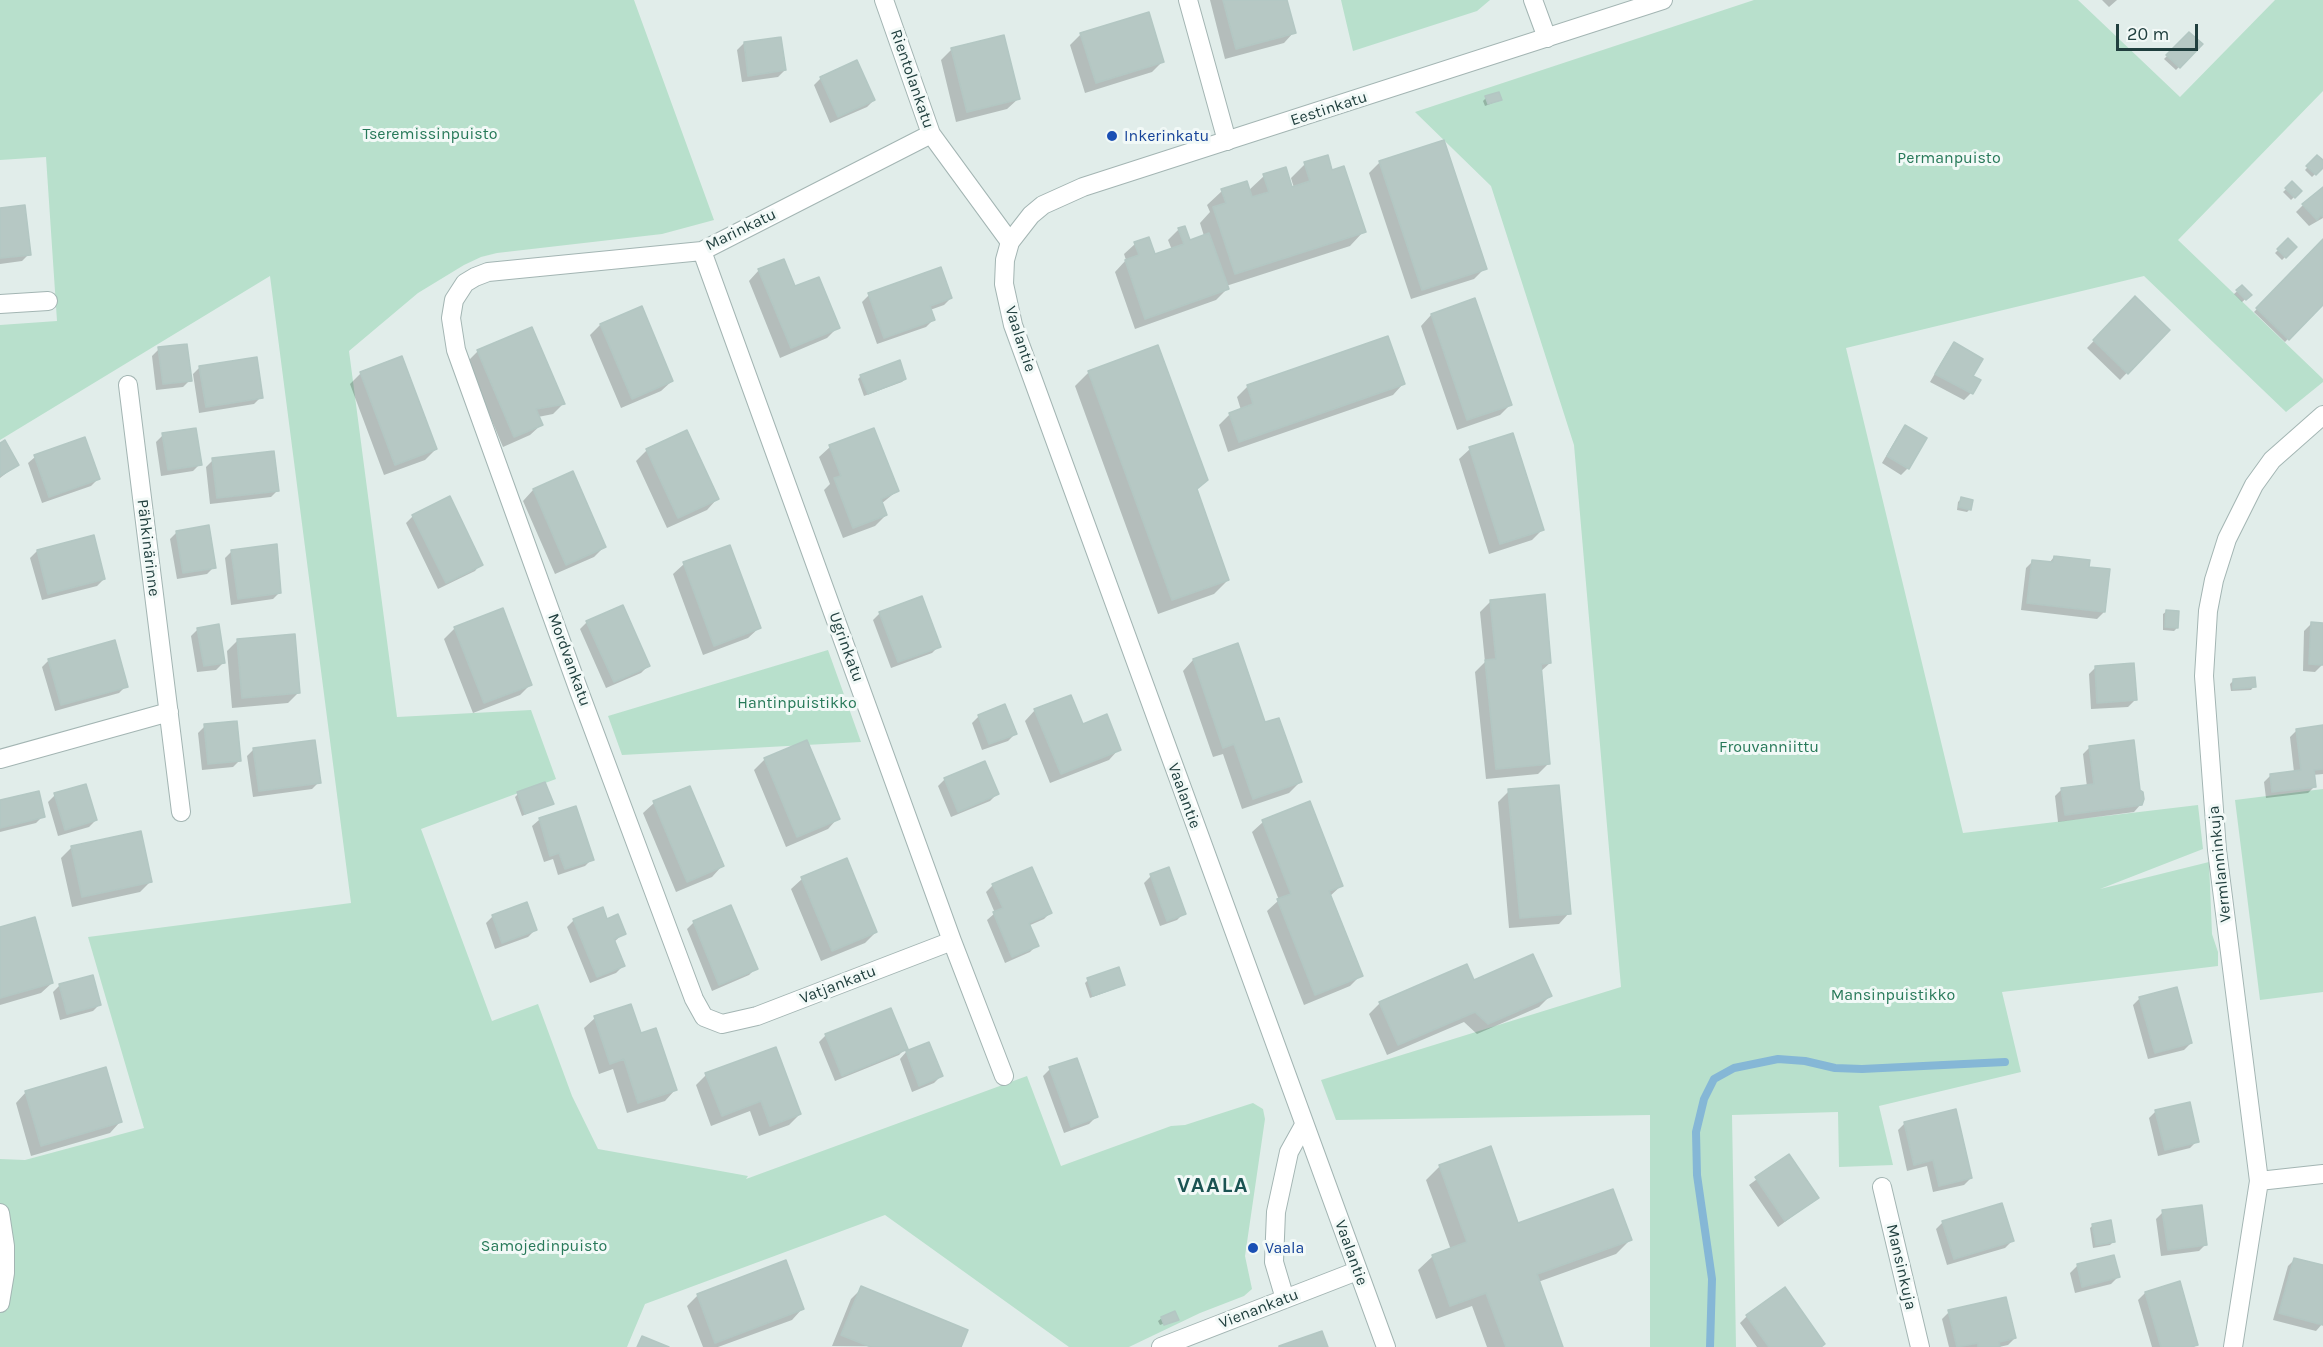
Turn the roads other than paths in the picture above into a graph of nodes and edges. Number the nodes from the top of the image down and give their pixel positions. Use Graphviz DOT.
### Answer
graph roads {
  1 [pos="884,0"];
  2 [pos="1188,0"];
  3 [pos="1533,0"];
  4 [pos="1663,0"];
  5 [pos="1547,38"];
  6 [pos="931,134"];
  7 [pos="1227,141"];
  8 [pos="1010,242"];
  9 [pos="702,250"];
  10 [pos="465,283"];
  11 [pos="48,301"];
  12 [pos="0,304"];
  13 [pos="128,385"];
  14 [pos="2323,415"];
  15 [pos="168,712"];
  16 [pos="0,759"];
  17 [pos="181,812"];
  18 [pos="952,941"];
  19 [pos="722,1024"];
  20 [pos="1004,1076"];
  21 [pos="1304,1125"];
  22 [pos="2323,1174"];
  23 [pos="2259,1181"];
  24 [pos="1882,1187"];
  25 [pos="0,1213"];
  26 [pos="1358,1271"];
  27 [pos="1285,1299"];
  28 [pos="0,1303"];
  29 [pos="1161,1347"];
  30 [pos="1386,1347"];
  31 [pos="1920,1347"];
  32 [pos="2233,1347"];
  1 -- 6 [label="street, Rientolankatu"];
  2 -- 7 [label="street"];
  3 -- 5 [label="street"];
  4 -- 5 [label="street, Eestinkatu"];
  5 -- 7 [label="street, Eestinkatu"];
  6 -- 8 [label="street, Rientolankatu"];
  6 -- 9 [label="street, Marinkatu"];
  7 -- 8 [label="street, Eestinkatu"];
  8 -- 21 [label="street, Vaalantie"];
  9 -- 10 [label="street, Marinkatu"];
  9 -- 18 [label="street, Ugrinkatu"];
  10 -- 19 [label="street, Mordvankatu"];
  11 -- 12 [label="street"];
  13 -- 15 [label="street, Pähkinärinne"];
  14 -- 23 [label="street, Vermlanninkuja"];
  15 -- 16 [label="street"];
  15 -- 17 [label="street, Pähkinärinne"];
  18 -- 19 [label="street, Vatjankatu"];
  18 -- 20 [label="street, Ugrinkatu"];
  21 -- 26 [label="street, Vaalantie"];
  21 -- 27 [label="street"];
  22 -- 23 [label="street"];
  23 -- 32 [label="street, Vermlanninkuja"];
  24 -- 31 [label="street, Mansinkuja"];
  25 -- 28 [label="street"];
  26 -- 27 [label="street, Vienankatu"];
  26 -- 30 [label="street, Vaalantie"];
  27 -- 29 [label="street, Vienankatu"];
}
